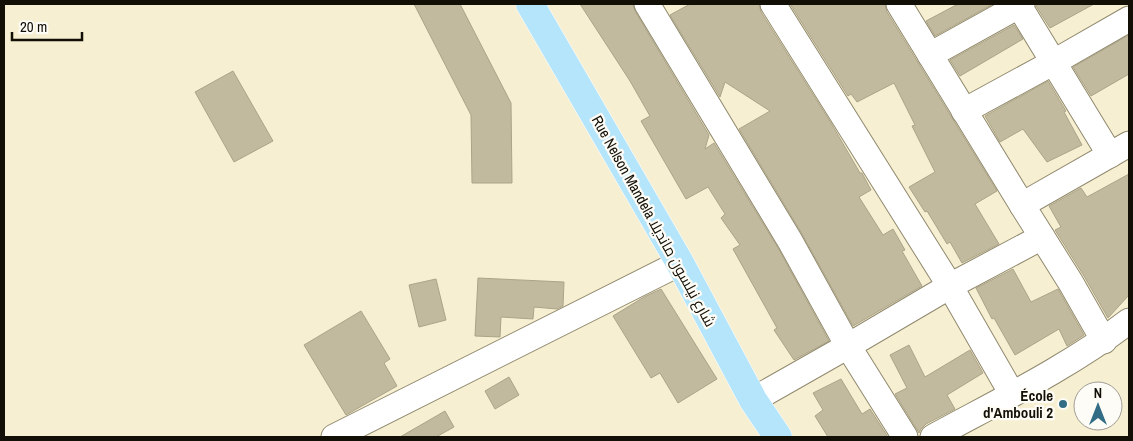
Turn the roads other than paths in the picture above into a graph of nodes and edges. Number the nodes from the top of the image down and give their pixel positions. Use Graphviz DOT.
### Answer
graph roads {
  1 [pos="530,4"];
  2 [pos="647,4"];
  3 [pos="773,4"];
  4 [pos="900,4"];
  5 [pos="1020,4"];
  6 [pos="1129,20"];
  7 [pos="930,55"];
  8 [pos="1054,62"];
  9 [pos="964,111"];
  10 [pos="1120,150"];
  11 [pos="1022,205"];
  12 [pos="1042,237"];
  13 [pos="680,263"];
  14 [pos="950,286"];
  15 [pos="1129,321"];
  16 [pos="1104,341"];
  17 [pos="848,346"];
  18 [pos="1012,394"];
  19 [pos="753,400"];
  20 [pos="334,437"];
  21 [pos="778,437"];
  22 [pos="905,437"];
  23 [pos="933,437"];
  1 -- 13 [label="main road, Rue Nelson Mandela شارع نيلسون مانديلا"];
  2 -- 17 [label="street"];
  3 -- 14 [label="street"];
  4 -- 7 [label="street"];
  5 -- 7 [label="street"];
  5 -- 8 [label="street"];
  6 -- 8 [label="street"];
  7 -- 9 [label="street"];
  8 -- 9 [label="street"];
  8 -- 10 [label="street"];
  9 -- 11 [label="street"];
  10 -- 11 [label="street"];
  11 -- 12 [label="street"];
  12 -- 14 [label="street"];
  12 -- 16 [label="street"];
  13 -- 19 [label="main road, Rue Nelson Mandela شارع نيلسون مانديلا"];
  13 -- 20 [label="street"];
  14 -- 17 [label="street"];
  14 -- 18 [label="street"];
  15 -- 16 [label="street"];
  16 -- 18 [label="street"];
  17 -- 19 [label="street"];
  17 -- 22 [label="street"];
  18 -- 23 [label="street"];
  19 -- 21 [label="main road, Rue Nelson Mandela شارع نيلسون مانديلا"];
}
